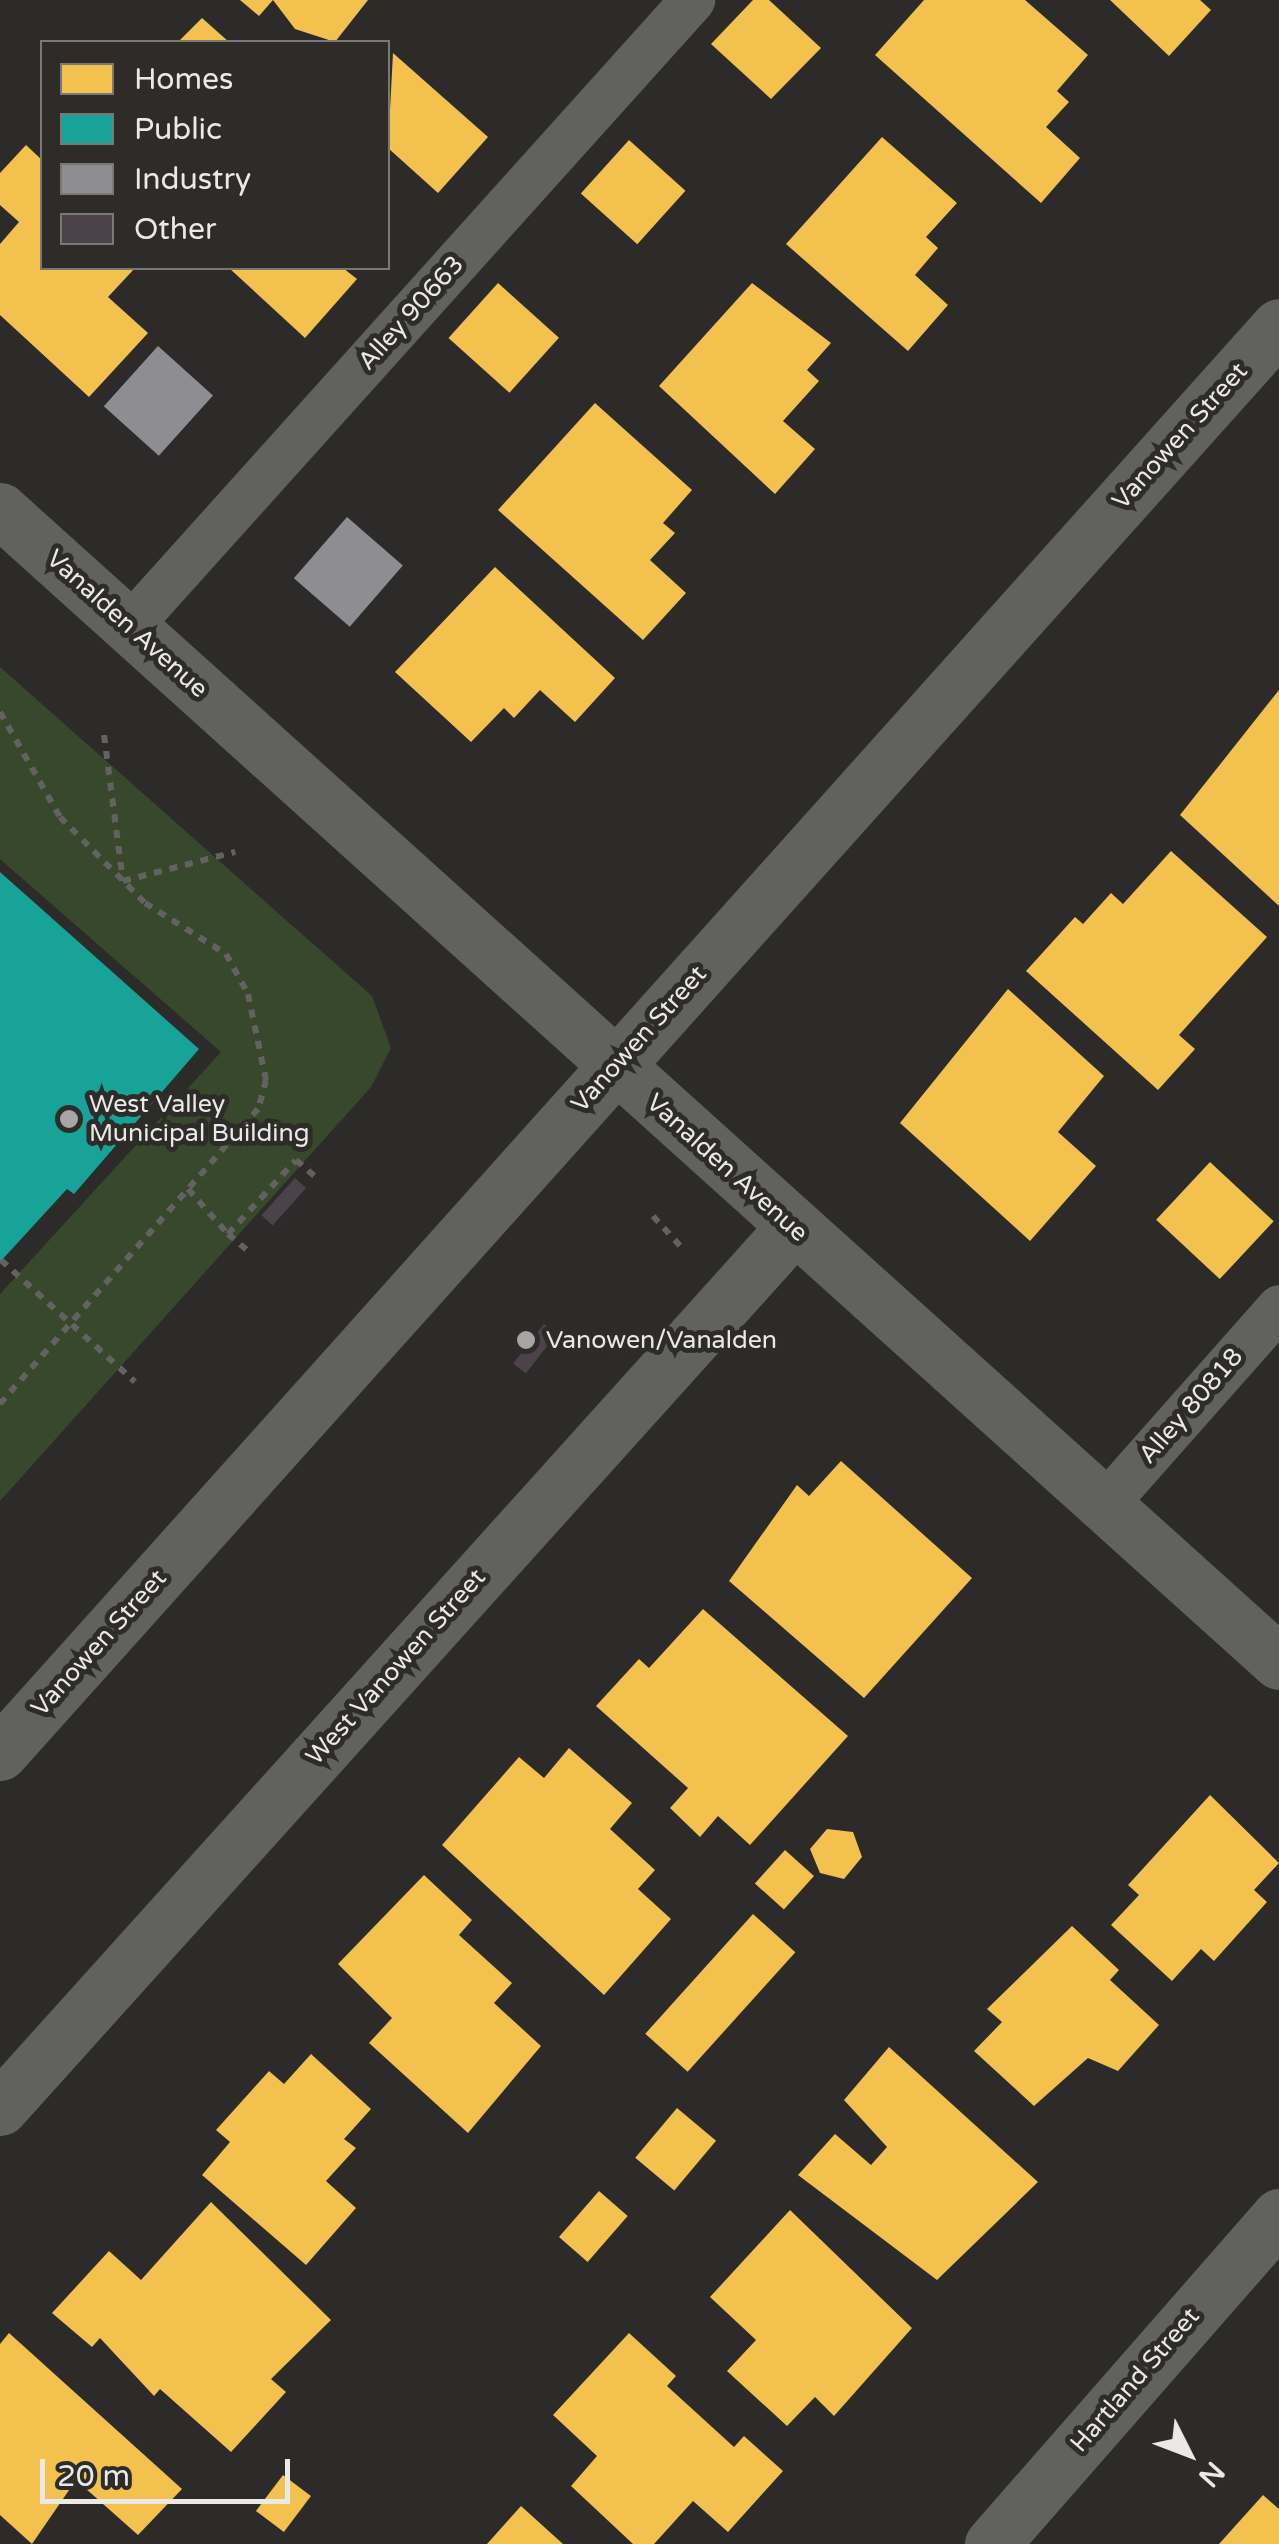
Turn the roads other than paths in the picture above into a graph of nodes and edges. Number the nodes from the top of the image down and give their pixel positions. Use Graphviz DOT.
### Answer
graph roads {
  1 [pos="692,0"];
  2 [pos="1279,326"];
  3 [pos="0,510"];
  4 [pos="130,626"];
  5 [pos="613,1066"];
  6 [pos="792,1228"];
  7 [pos="1279,1306"];
  8 [pos="1104,1506"];
  9 [pos="1279,1662"];
  10 [pos="0,1753"];
  11 [pos="0,2108"];
  12 [pos="1279,2216"];
  13 [pos="992,2544"];
  1 -- 4 [label="lane, Alley 90663"];
  2 -- 5 [label="street, Vanowen Street"];
  3 -- 4 [label="street, Vanalden Avenue"];
  4 -- 5 [label="street, Vanalden Avenue"];
  5 -- 6 [label="street, Vanalden Avenue"];
  5 -- 10 [label="street, Vanowen Street"];
  6 -- 8 [label="street, Vanalden Avenue"];
  6 -- 11 [label="street, West Vanowen Street"];
  7 -- 8 [label="lane, Alley 80818"];
  8 -- 9 [label="street, Vanalden Avenue"];
  12 -- 13 [label="street, Hartland Street"];
}
